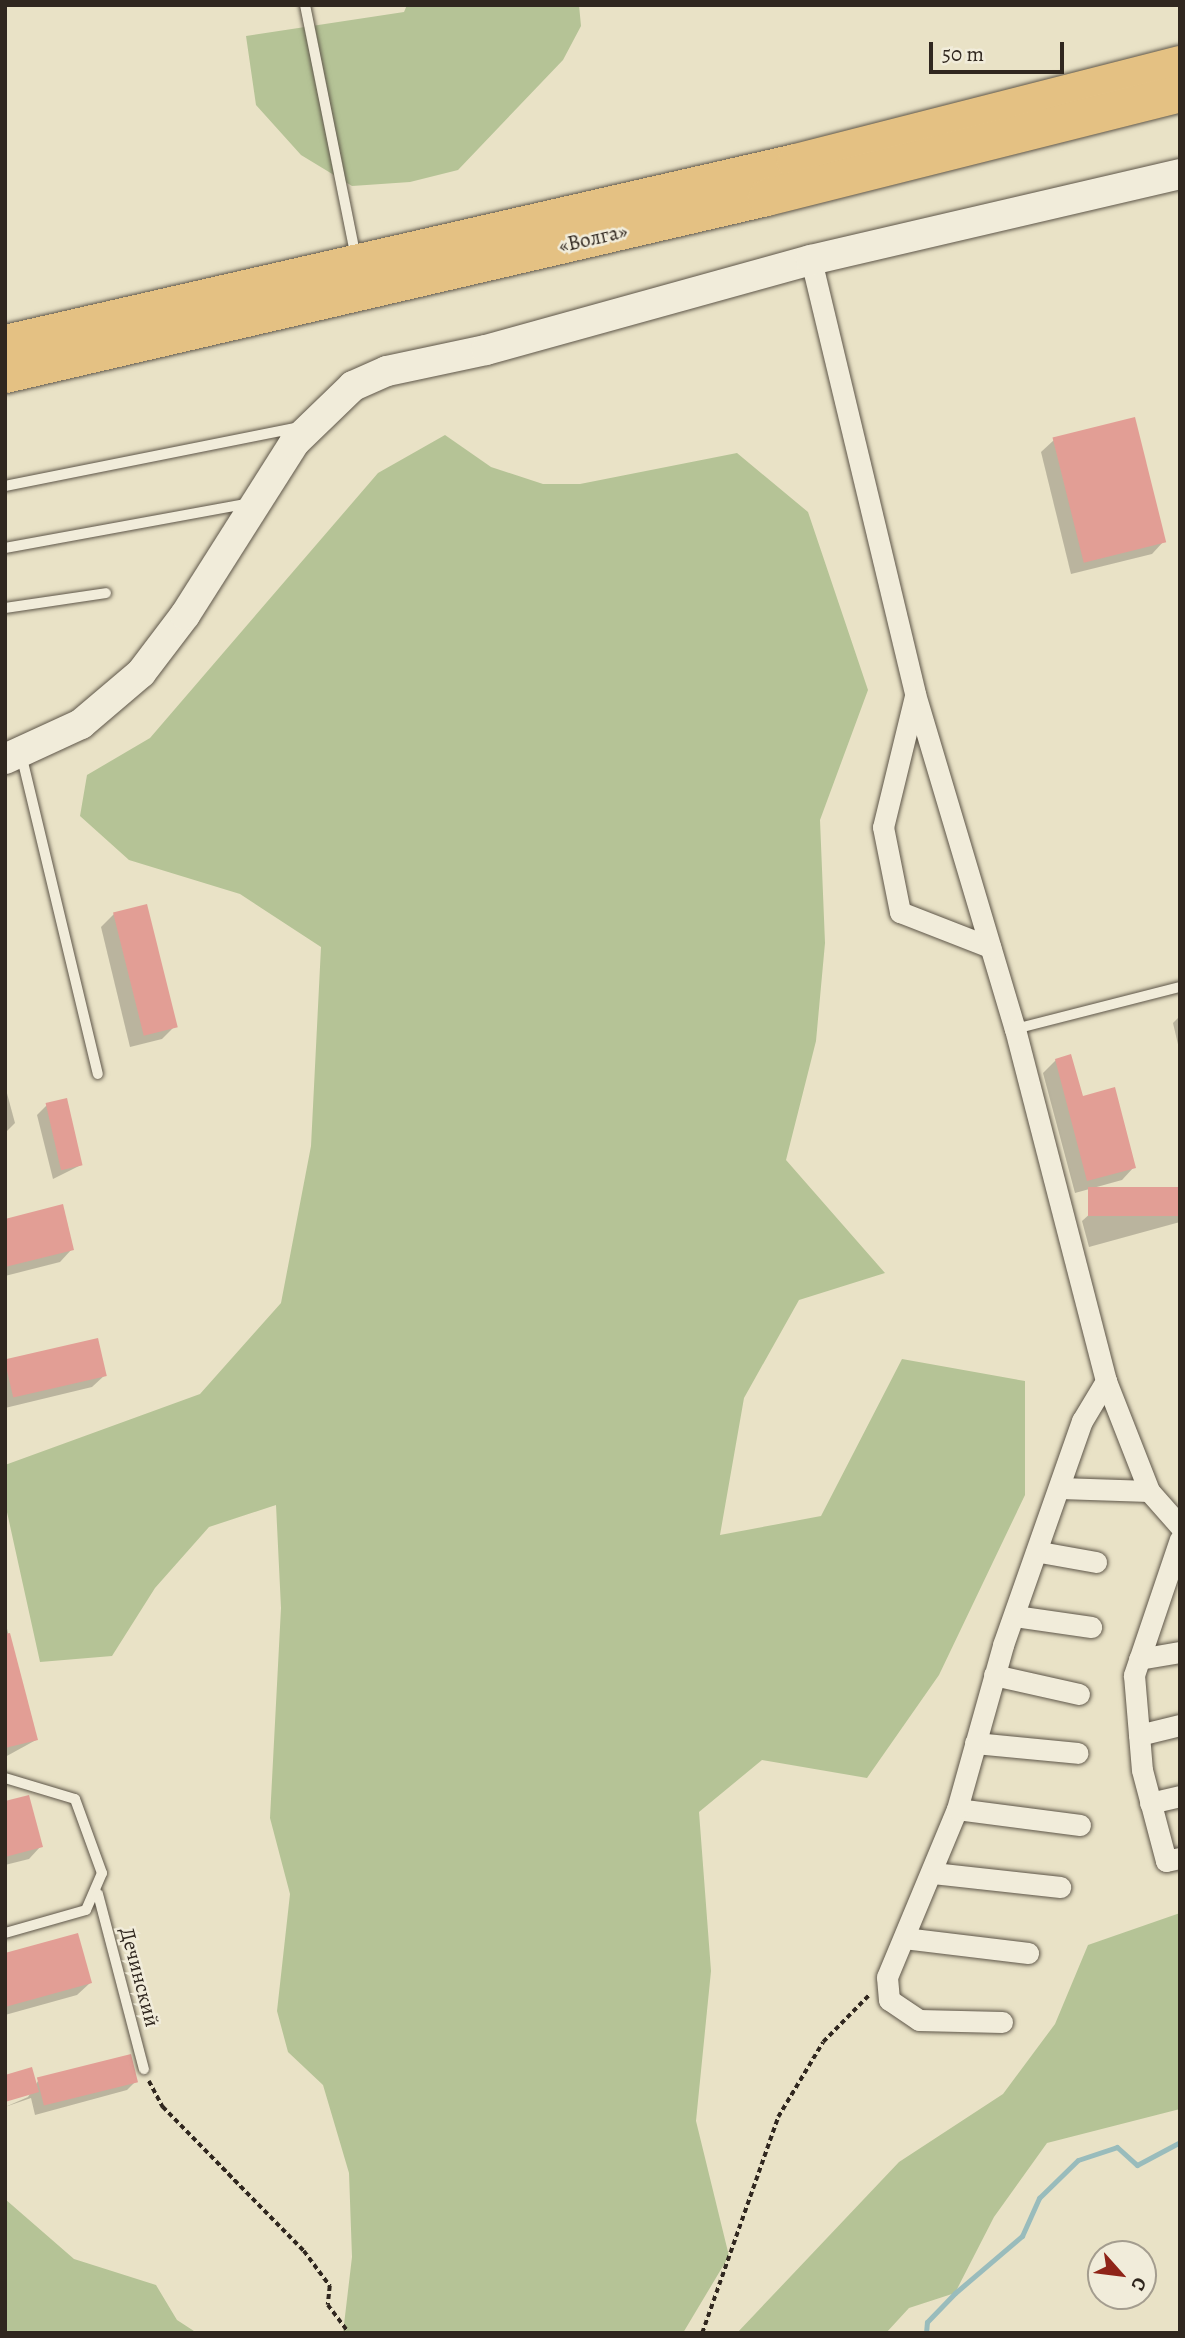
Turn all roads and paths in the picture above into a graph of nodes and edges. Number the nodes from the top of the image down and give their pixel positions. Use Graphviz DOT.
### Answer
graph roads {
  1 [pos="305,5"];
  2 [pos="1180,64"];
  3 [pos="1180,93"];
  4 [pos="1180,174"];
  5 [pos="357,260"];
  6 [pos="811,260"];
  7 [pos="5,343"];
  8 [pos="5,374"];
  9 [pos="310,425"];
  10 [pos="5,486"];
  11 [pos="256,501"];
  12 [pos="5,548"];
  13 [pos="106,593"];
  14 [pos="5,608"];
  15 [pos="915,694"];
  16 [pos="13,757"];
  17 [pos="990,947"];
  18 [pos="1180,987"];
  19 [pos="1015,1029"];
  20 [pos="98,1074"];
  21 [pos="1106,1381"];
  22 [pos="1060,1488"];
  23 [pos="1149,1491"];
  24 [pos="1180,1526"];
  25 [pos="1180,1539"];
  26 [pos="1040,1552"];
  27 [pos="1096,1562"];
  28 [pos="1015,1616"];
  29 [pos="1091,1627"];
  30 [pos="1180,1652"];
  31 [pos="1139,1659"];
  32 [pos="994,1675"];
  33 [pos="1079,1694"];
  34 [pos="1180,1725"];
  35 [pos="1139,1735"];
  36 [pos="975,1743"];
  37 [pos="1079,1753"];
  38 [pos="5,1779"];
  39 [pos="1180,1796"];
  40 [pos="1150,1803"];
  41 [pos="957,1809"];
  42 [pos="1080,1825"];
  43 [pos="1180,1858"];
  44 [pos="933,1873"];
  45 [pos="1060,1887"];
  46 [pos="98,1894"];
  47 [pos="5,1933"];
  48 [pos="904,1938"];
  49 [pos="1028,1953"];
  50 [pos="887,1977"];
  51 [pos="1002,2022"];
  52 [pos="144,2070"];
  53 [pos="349,2333"];
  54 [pos="702,2333"];
  1 -- 5 [label="lane"];
  2 -- 5 [label="highway, «Волга»"];
  3 -- 8 [label="highway, «Волга»"];
  4 -- 6 [label="street"];
  5 -- 7 [label="highway, «Волга»"];
  6 -- 9 [label="street"];
  6 -- 15 [label="street"];
  9 -- 10 [label="lane"];
  9 -- 11 [label="street"];
  11 -- 12 [label="lane"];
  11 -- 16 [label="street"];
  13 -- 14 [label="lane"];
  15 -- 17 [label="street"];
  15 -- 17 [label="street"];
  16 -- 20 [label="lane"];
  17 -- 19 [label="street"];
  18 -- 19 [label="lane"];
  19 -- 21 [label="street"];
  21 -- 22 [label="street"];
  21 -- 23 [label="street"];
  22 -- 23 [label="street"];
  22 -- 26 [label="street"];
  23 -- 24 [label="street"];
  25 -- 31 [label="street"];
  26 -- 27 [label="street"];
  26 -- 28 [label="street"];
  28 -- 29 [label="street"];
  28 -- 32 [label="street"];
  30 -- 31 [label="street"];
  31 -- 35 [label="street"];
  32 -- 33 [label="street"];
  32 -- 36 [label="street"];
  34 -- 35 [label="street"];
  35 -- 40 [label="street"];
  36 -- 37 [label="street"];
  36 -- 41 [label="street"];
  38 -- 46 [label="lane, Дечинский"];
  39 -- 40 [label="street"];
  40 -- 43 [label="street"];
  41 -- 42 [label="street"];
  41 -- 44 [label="street"];
  44 -- 45 [label="street"];
  44 -- 48 [label="street"];
  46 -- 47 [label="lane"];
  46 -- 52 [label="lane, Дечинский"];
  48 -- 49 [label="street"];
  48 -- 50 [label="street"];
  50 -- 51 [label="street"];
  50 -- 54 [label="path"];
  52 -- 53 [label="path"];
}
